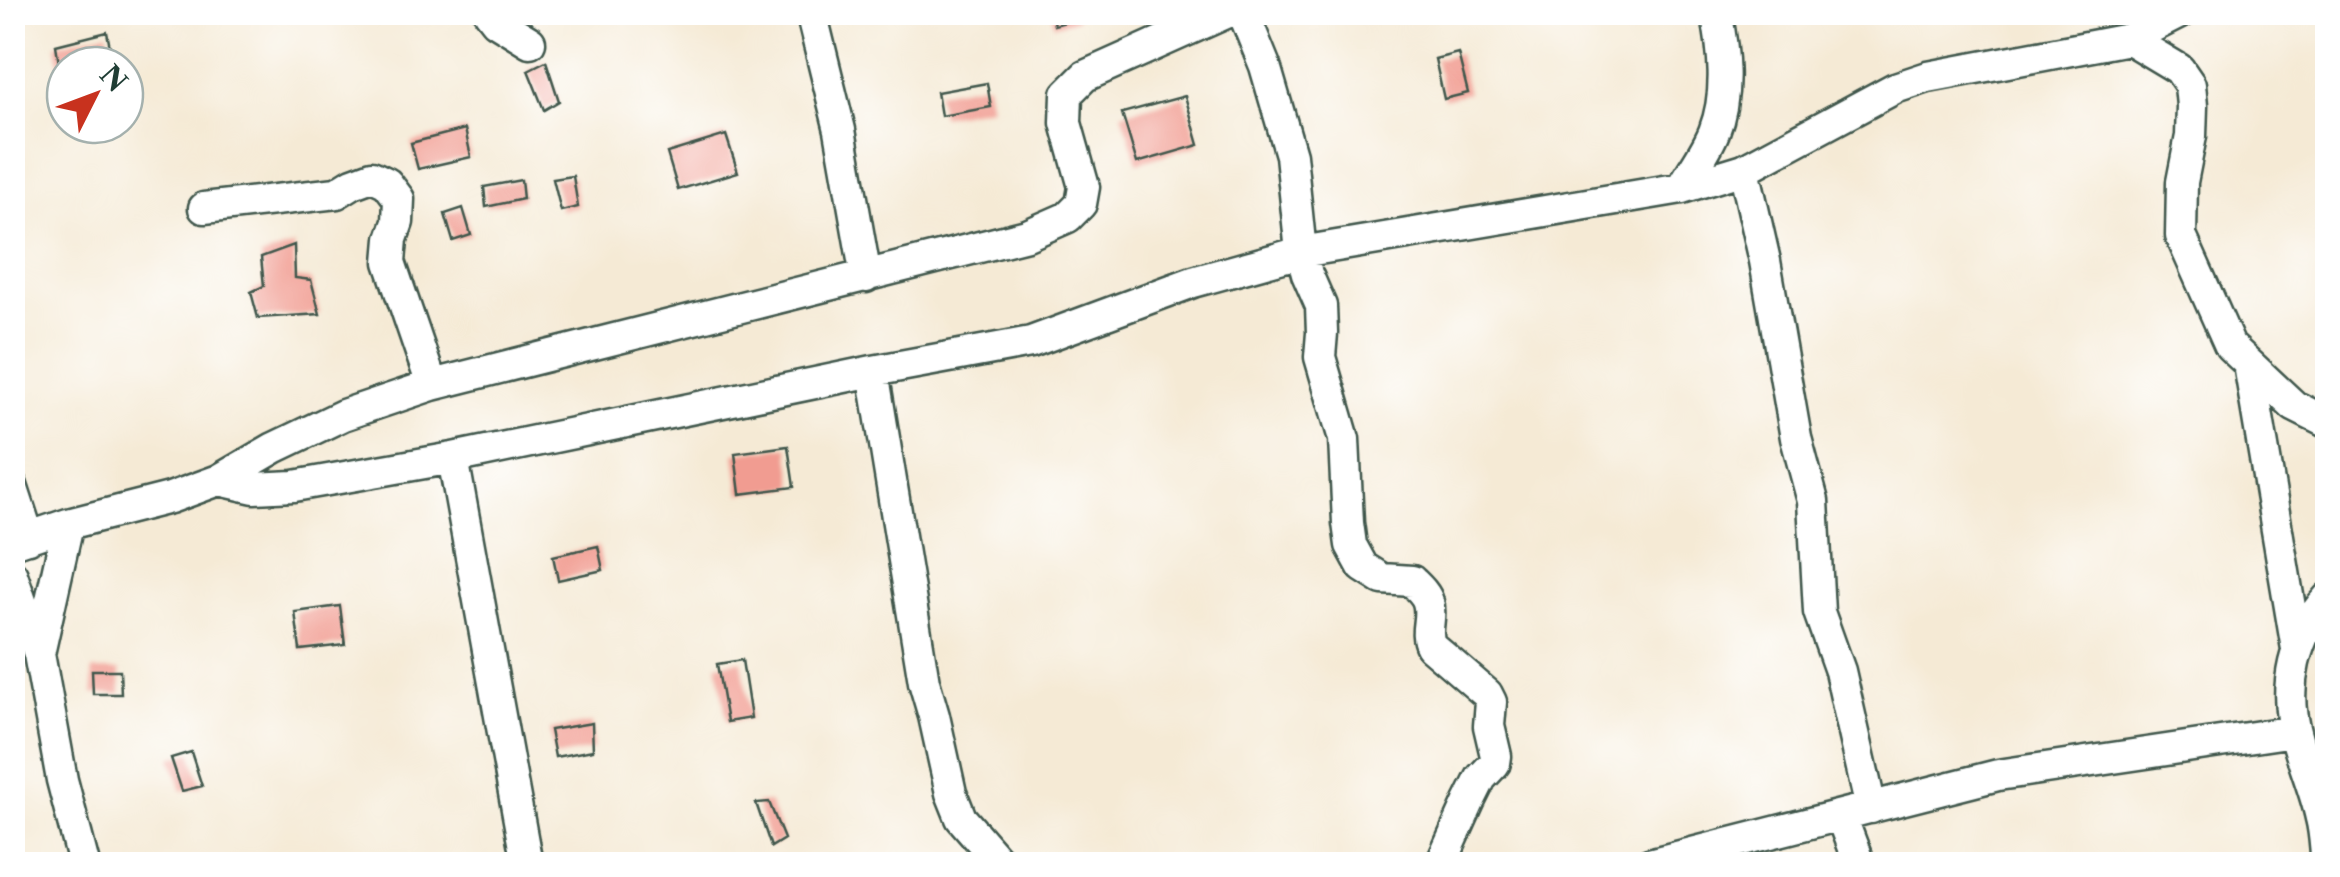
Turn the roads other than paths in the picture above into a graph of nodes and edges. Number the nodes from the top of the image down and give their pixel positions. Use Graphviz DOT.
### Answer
graph roads {
  1 [pos="489,12"];
  2 [pos="811,12"];
  3 [pos="1228,12"];
  4 [pos="1243,12"];
  5 [pos="1716,12"];
  6 [pos="2182,12"];
  7 [pos="2129,39"];
  8 [pos="530,42"];
  9 [pos="1744,168"];
  10 [pos="1682,188"];
  11 [pos="204,208"];
  12 [pos="1302,252"];
  13 [pos="866,276"];
  14 [pos="2250,364"];
  15 [pos="873,371"];
  16 [pos="432,385"];
  17 [pos="2328,424"];
  18 [pos="454,458"];
  19 [pos="219,480"];
  20 [pos="12,486"];
  21 [pos="68,524"];
  22 [pos="21,540"];
  23 [pos="12,575"];
  24 [pos="2328,598"];
  25 [pos="2297,649"];
  26 [pos="39,654"];
  27 [pos="2294,732"];
  28 [pos="1871,808"];
  29 [pos="1841,816"];
  30 [pos="84,864"];
  31 [pos="526,864"];
  32 [pos="1001,864"];
  33 [pos="1441,864"];
  34 [pos="1650,864"];
  35 [pos="1859,864"];
  36 [pos="2327,864"];
  1 -- 8 [label="street"];
  2 -- 13 [label="street"];
  3 -- 13 [label="street"];
  4 -- 12 [label="street"];
  5 -- 10 [label="street"];
  6 -- 7 [label="street"];
  7 -- 9 [label="street"];
  7 -- 14 [label="street"];
  9 -- 10 [label="street"];
  9 -- 28 [label="street"];
  10 -- 12 [label="street"];
  11 -- 16 [label="street"];
  12 -- 15 [label="street"];
  12 -- 33 [label="street"];
  13 -- 16 [label="street"];
  14 -- 17 [label="street"];
  14 -- 25 [label="street"];
  15 -- 18 [label="street"];
  15 -- 32 [label="street"];
  16 -- 19 [label="street"];
  18 -- 19 [label="street"];
  18 -- 31 [label="street"];
  19 -- 21 [label="street"];
  20 -- 22 [label="street"];
  21 -- 22 [label="street"];
  21 -- 26 [label="street"];
  23 -- 26 [label="street"];
  24 -- 25 [label="street"];
  25 -- 27 [label="street"];
  26 -- 30 [label="street"];
  27 -- 28 [label="street"];
  27 -- 36 [label="street"];
  28 -- 29 [label="street"];
  29 -- 34 [label="street"];
  29 -- 35 [label="street"];
}
